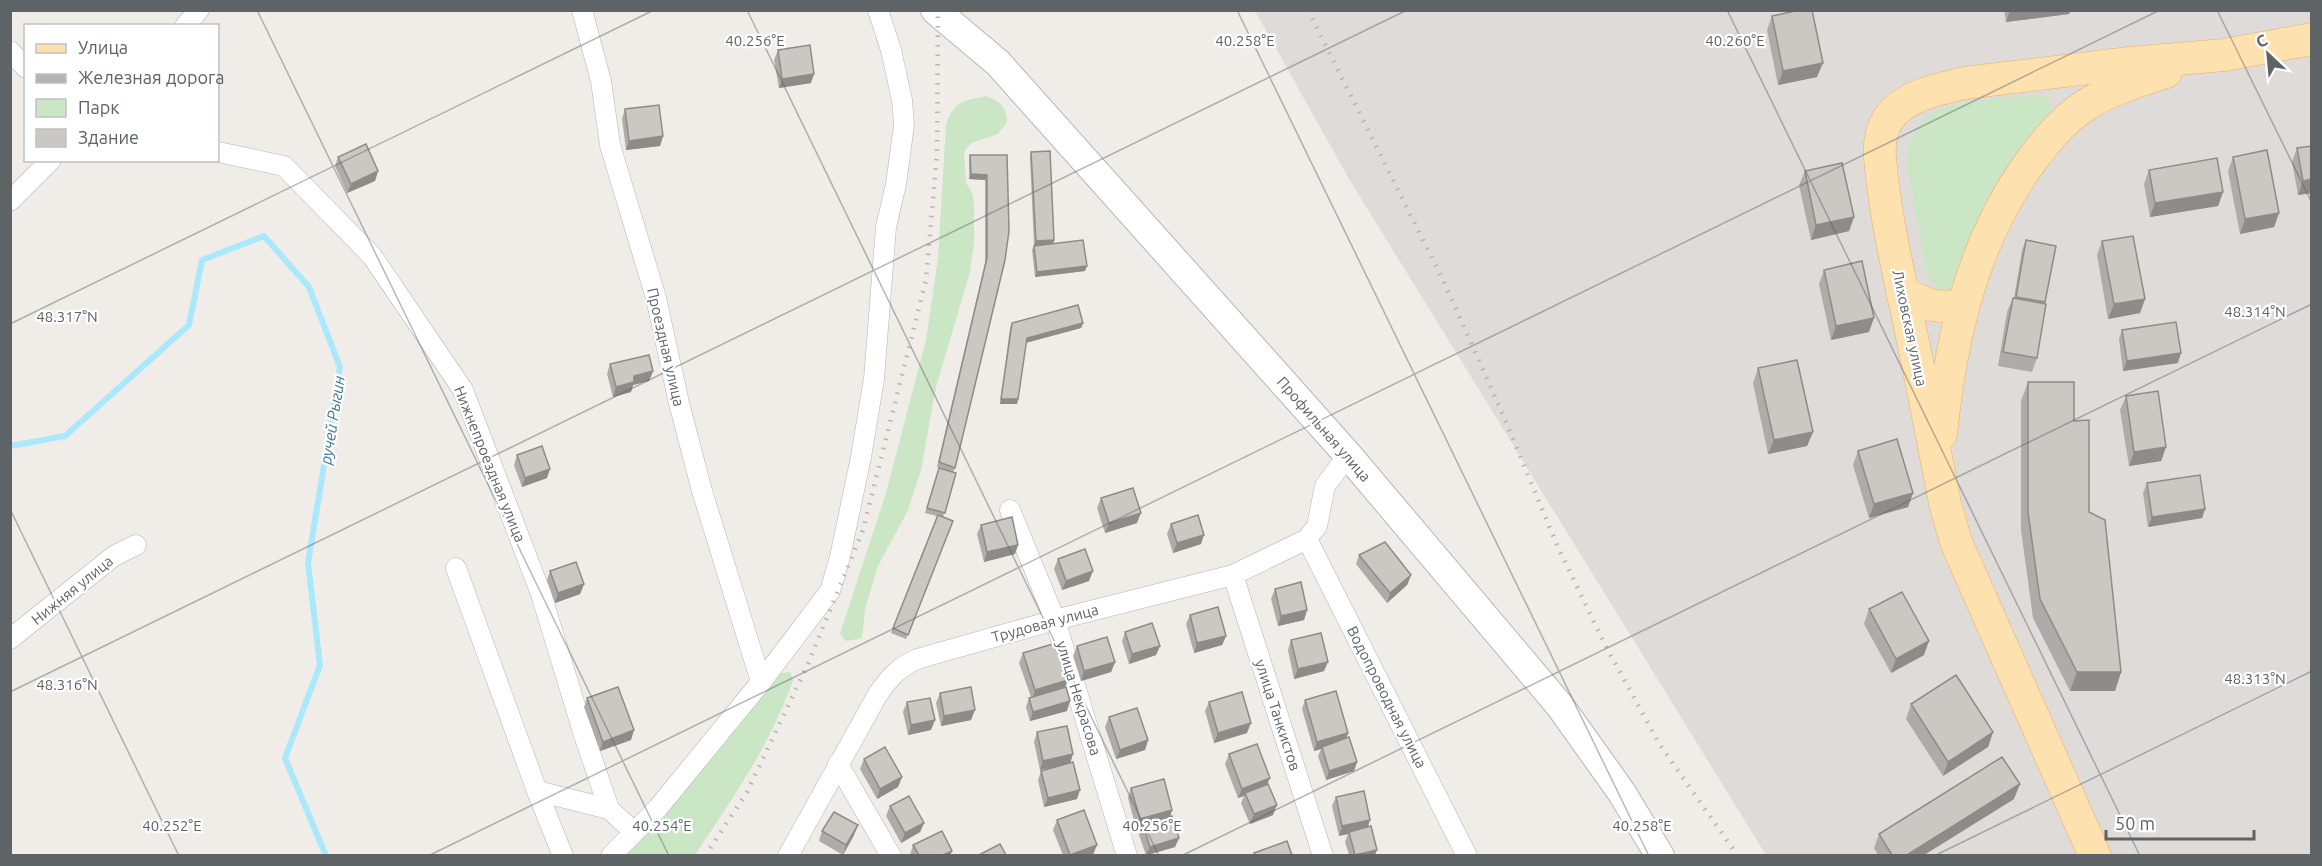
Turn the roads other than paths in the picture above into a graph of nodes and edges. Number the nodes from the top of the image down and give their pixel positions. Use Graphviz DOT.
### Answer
graph roads {
  1 [pos="199,10"];
  2 [pos="582,10"];
  3 [pos="878,10"];
  4 [pos="935,10"];
  5 [pos="187,24"];
  6 [pos="2312,39"];
  7 [pos="10,51"];
  8 [pos="2224,54"];
  9 [pos="24,66"];
  10 [pos="2049,73"];
  11 [pos="2064,121"];
  12 [pos="219,152"];
  13 [pos="49,162"];
  14 [pos="10,201"];
  15 [pos="1902,291"];
  16 [pos="1963,305"];
  17 [pos="1348,455"];
  18 [pos="1937,466"];
  19 [pos="1011,510"];
  20 [pos="1307,538"];
  21 [pos="136,545"];
  22 [pos="456,568"];
  23 [pos="1233,575"];
  24 [pos="1055,620"];
  25 [pos="10,639"];
  26 [pos="761,682"];
  27 [pos="838,764"];
  28 [pos="537,791"];
  29 [pos="609,809"];
  30 [pos="634,831"];
  31 [pos="564,855"];
  32 [pos="611,855"];
  33 [pos="788,855"];
  34 [pos="891,855"];
  35 [pos="1127,855"];
  36 [pos="1323,855"];
  37 [pos="1467,855"];
  38 [pos="1660,855"];
  39 [pos="2095,855"];
  1 -- 5 [label="street"];
  2 -- 26 [label="street, Проездная улица"];
  3 -- 26 [label="street"];
  4 -- 17 [label="main road, Профильная улица"];
  6 -- 8 [label="main road"];
  7 -- 9 [label="street"];
  8 -- 10 [label="main road, Лиховская улица"];
  8 -- 11 [label="main road"];
  10 -- 11 [label="main road"];
  10 -- 15 [label="main road, Лиховская улица"];
  11 -- 16 [label="main road"];
  12 -- 29 [label="street, Нижнепроездная улица"];
  13 -- 14 [label="street"];
  15 -- 16 [label="main road"];
  15 -- 18 [label="main road, Лиховская улица"];
  16 -- 18 [label="main road"];
  17 -- 20 [label="street"];
  17 -- 38 [label="main road, Профильная улица"];
  18 -- 39 [label="main road, Лиховская улица"];
  19 -- 24 [label="street, улица Некрасова"];
  20 -- 23 [label="street, Трудовая улица"];
  20 -- 37 [label="street, Водопроводная улица"];
  21 -- 25 [label="street, Нижняя улица"];
  22 -- 28 [label="street"];
  23 -- 24 [label="street, Трудовая улица"];
  23 -- 36 [label="street, улица Танкистов"];
  24 -- 27 [label="street, Трудовая улица"];
  24 -- 35 [label="street, улица Некрасова"];
  26 -- 30 [label="street"];
  27 -- 33 [label="street, Трудовая улица"];
  27 -- 34 [label="street"];
  28 -- 29 [label="street"];
  28 -- 31 [label="street"];
  29 -- 30 [label="street, Нижнепроездная улица"];
  30 -- 32 [label="street"];
}
